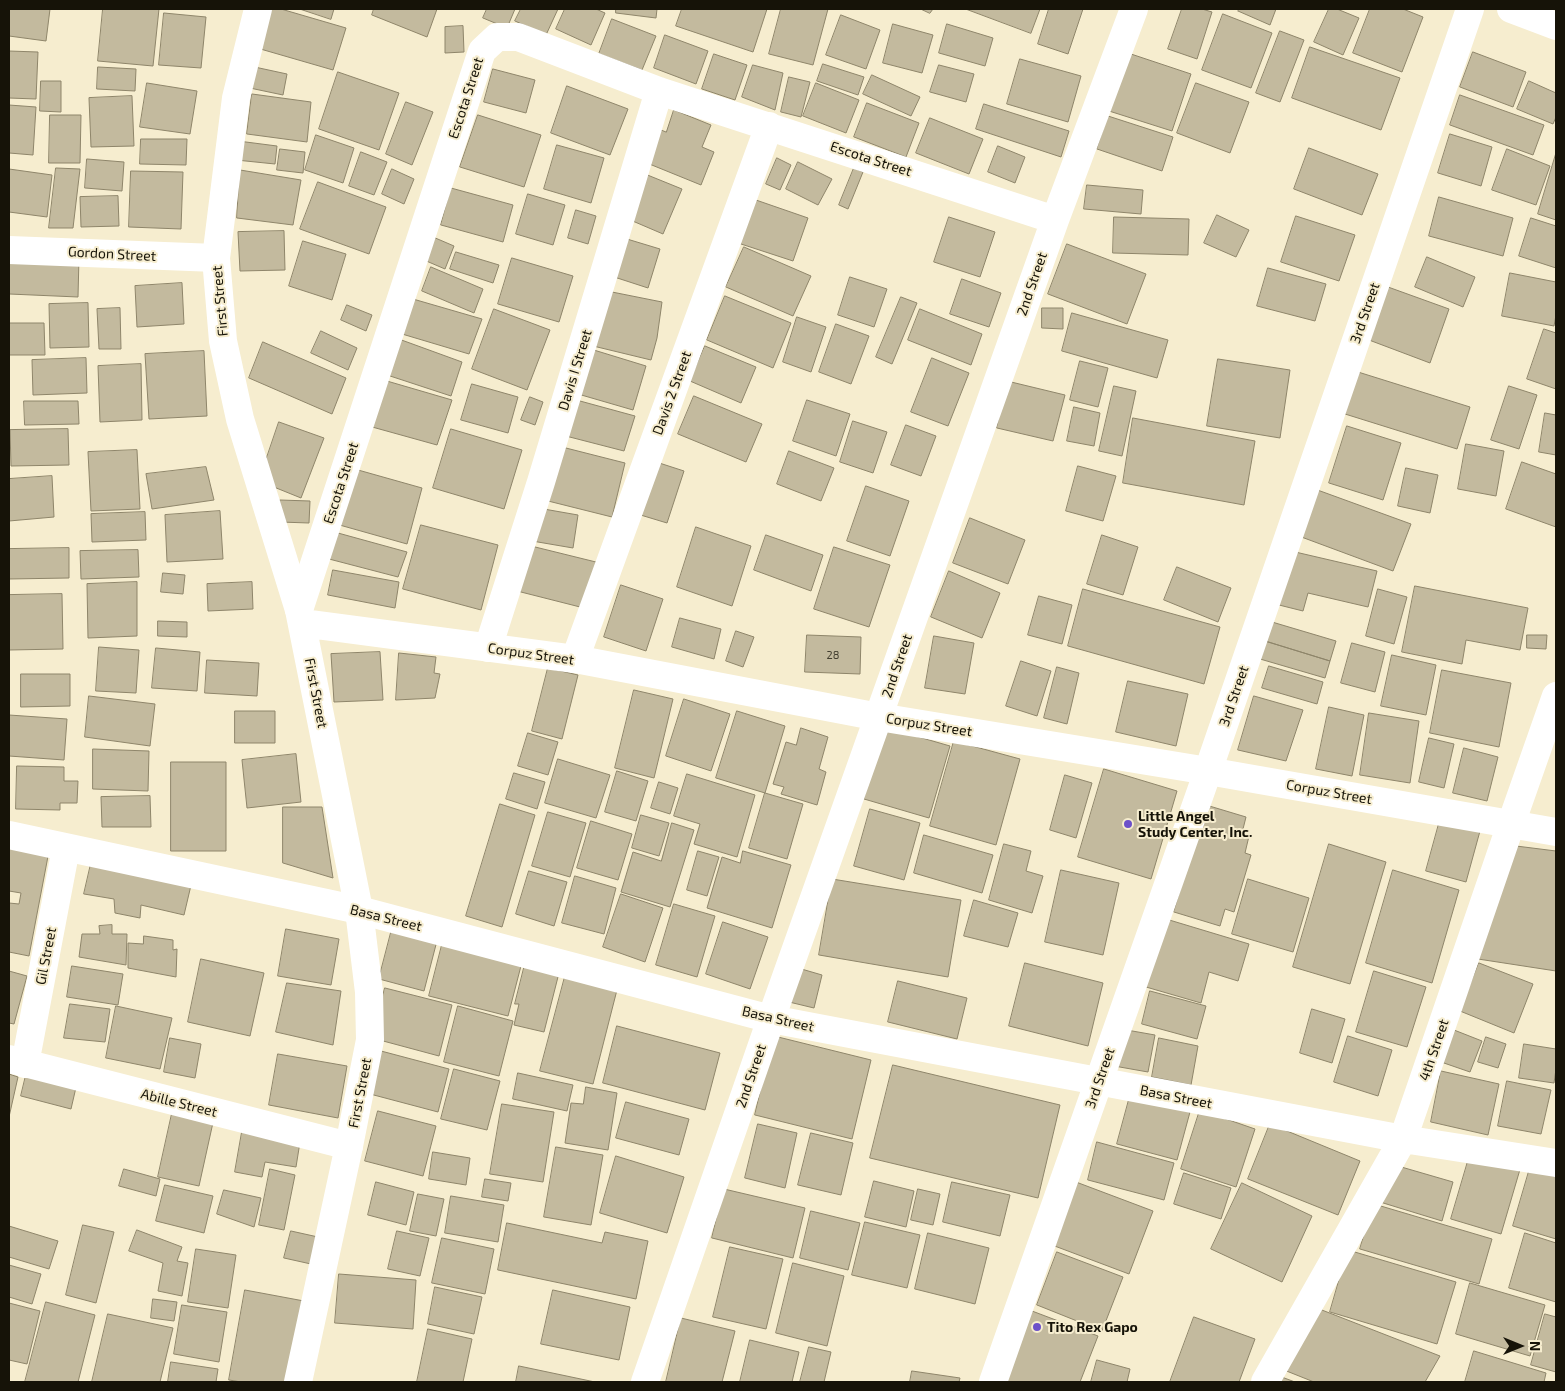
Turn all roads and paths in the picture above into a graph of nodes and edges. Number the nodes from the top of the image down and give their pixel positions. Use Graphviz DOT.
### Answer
graph roads {
  1 [pos="258,9"];
  2 [pos="1134,9"];
  3 [pos="1470,9"];
  4 [pos="1511,9"];
  5 [pos="1556,26"];
  6 [pos="659,91"];
  7 [pos="769,126"];
  8 [pos="1055,220"];
  9 [pos="9,250"];
  10 [pos="216,258"];
  11 [pos="300,617"];
  12 [pos="488,648"];
  13 [pos="574,659"];
  14 [pos="1556,696"];
  15 [pos="880,717"];
  16 [pos="1208,771"];
  17 [pos="1511,824"];
  18 [pos="1556,832"];
  19 [pos="9,834"];
  20 [pos="66,848"];
  21 [pos="359,910"];
  22 [pos="771,1019"];
  23 [pos="17,1061"];
  24 [pos="1098,1082"];
  25 [pos="1403,1139"];
  26 [pos="349,1146"];
  27 [pos="1556,1162"];
  28 [pos="298,1382"];
  29 [pos="645,1382"];
  30 [pos="993,1382"];
  31 [pos="1265,1382"];
  1 -- 10 [label="street, First Street"];
  2 -- 8 [label="street, 2nd Street"];
  3 -- 16 [label="street, 3rd Street"];
  4 -- 5 [label="street"];
  6 -- 7 [label="street, Escota Street"];
  6 -- 11 [label="street, Escota Street"];
  6 -- 12 [label="street, Davis I Street"];
  7 -- 8 [label="street, Escota Street"];
  7 -- 13 [label="street, Davis 2 Street"];
  8 -- 15 [label="street, 2nd Street"];
  9 -- 10 [label="street, Gordon Street"];
  10 -- 11 [label="street, First Street"];
  11 -- 12 [label="street, Corpuz Street"];
  11 -- 21 [label="street, First Street"];
  12 -- 13 [label="street, Corpuz Street"];
  13 -- 15 [label="street, Corpuz Street"];
  14 -- 17 [label="street, 4th Street"];
  15 -- 16 [label="street, Corpuz Street"];
  15 -- 22 [label="street, 2nd Street"];
  16 -- 17 [label="street, Corpuz Street"];
  16 -- 24 [label="street, 3rd Street"];
  17 -- 18 [label="street, Corpuz Street"];
  17 -- 25 [label="street, 4th Street"];
  19 -- 20 [label="street, Basa Street"];
  20 -- 21 [label="street, Basa Street"];
  20 -- 23 [label="street, Gil Street"];
  21 -- 22 [label="street, Basa Street"];
  21 -- 26 [label="street, First Street"];
  22 -- 24 [label="street, Basa Street"];
  22 -- 29 [label="street, 2nd Street"];
  23 -- 26 [label="street, Abille Street"];
  24 -- 25 [label="street, Basa Street"];
  24 -- 30 [label="street, 3rd Street"];
  25 -- 27 [label="street, Basa Street"];
  25 -- 31 [label="street, 4th Street"];
  26 -- 28 [label="street, First Street"];
}
